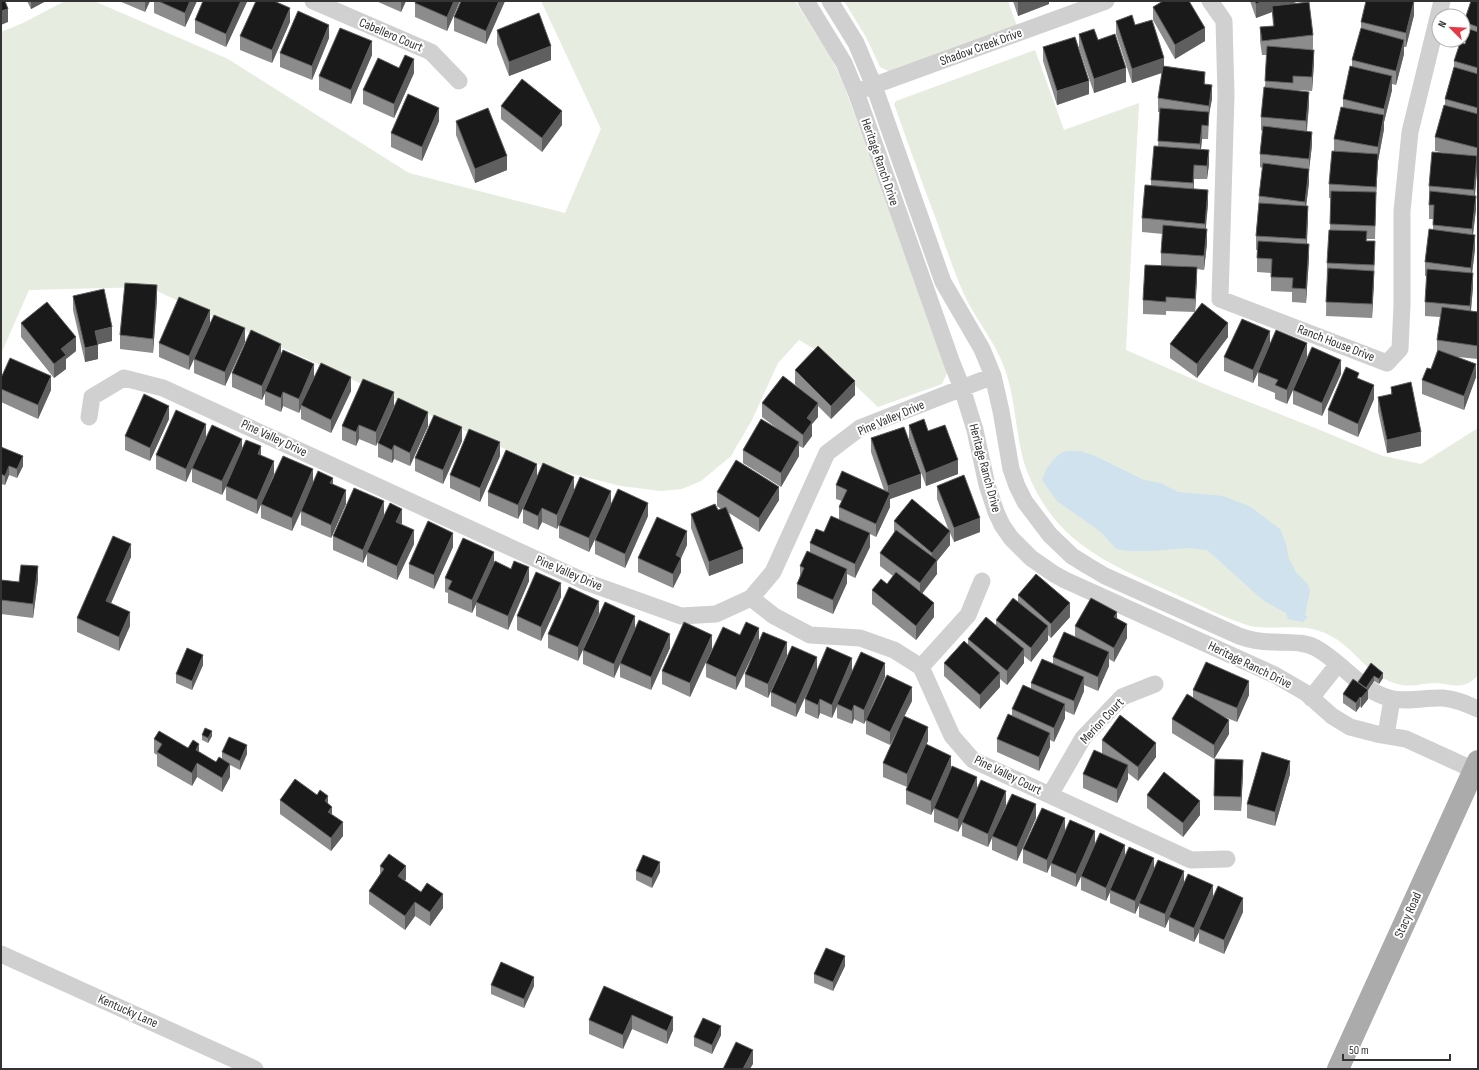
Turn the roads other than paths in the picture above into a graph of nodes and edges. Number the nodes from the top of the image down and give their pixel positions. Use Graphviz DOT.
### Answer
graph roads {
  1 [pos="313,1"];
  2 [pos="806,1"];
  3 [pos="830,1"];
  4 [pos="1106,1"];
  5 [pos="1210,1"];
  6 [pos="1442,1"];
  7 [pos="459,81"];
  8 [pos="874,86"];
  9 [pos="856,92"];
  10 [pos="993,376"];
  11 [pos="962,388"];
  12 [pos="90,417"];
  13 [pos="982,581"];
  14 [pos="751,598"];
  15 [pos="1338,664"];
  16 [pos="921,667"];
  17 [pos="1155,684"];
  18 [pos="1312,698"];
  19 [pos="1392,699"];
  20 [pos="1478,709"];
  21 [pos="1386,735"];
  22 [pos="1476,766"];
  23 [pos="1050,795"];
  24 [pos="1227,859"];
  25 [pos="1,954"];
  26 [pos="255,1069"];
  27 [pos="1338,1069"];
  1 -- 7 [label="street, Cabellero Court"];
  2 -- 9 [label="street, Heritage Ranch Drive"];
  3 -- 8 [label="street, Heritage Ranch Drive"];
  4 -- 8 [label="street, Shadow Creek Drive"];
  5 -- 6 [label="street, Ranch House Drive"];
  8 -- 9 [label="street, Shadow Creek Drive"];
  8 -- 10 [label="street, Heritage Ranch Drive"];
  9 -- 11 [label="street, Heritage Ranch Drive"];
  10 -- 11 [label="street, Pine Valley Drive"];
  10 -- 15 [label="street, Heritage Ranch Drive"];
  11 -- 14 [label="street, Pine Valley Drive"];
  11 -- 18 [label="street, Heritage Ranch Drive"];
  12 -- 14 [label="street, Pine Valley Drive"];
  13 -- 16 [label="street"];
  14 -- 16 [label="street"];
  15 -- 18 [label="street"];
  15 -- 19 [label="street, Heritage Ranch Drive"];
  16 -- 23 [label="street, Pine Valley Court"];
  17 -- 23 [label="street, Merion Court"];
  18 -- 21 [label="street, Heritage Ranch Drive"];
  19 -- 20 [label="street, Heritage Ranch Drive"];
  19 -- 21 [label="street"];
  21 -- 22 [label="street, Heritage Ranch Drive"];
  22 -- 27 [label="main road, Stacy Road"];
  23 -- 24 [label="street, Pine Valley Court"];
  25 -- 26 [label="street, Kentucky Lane"];
}
